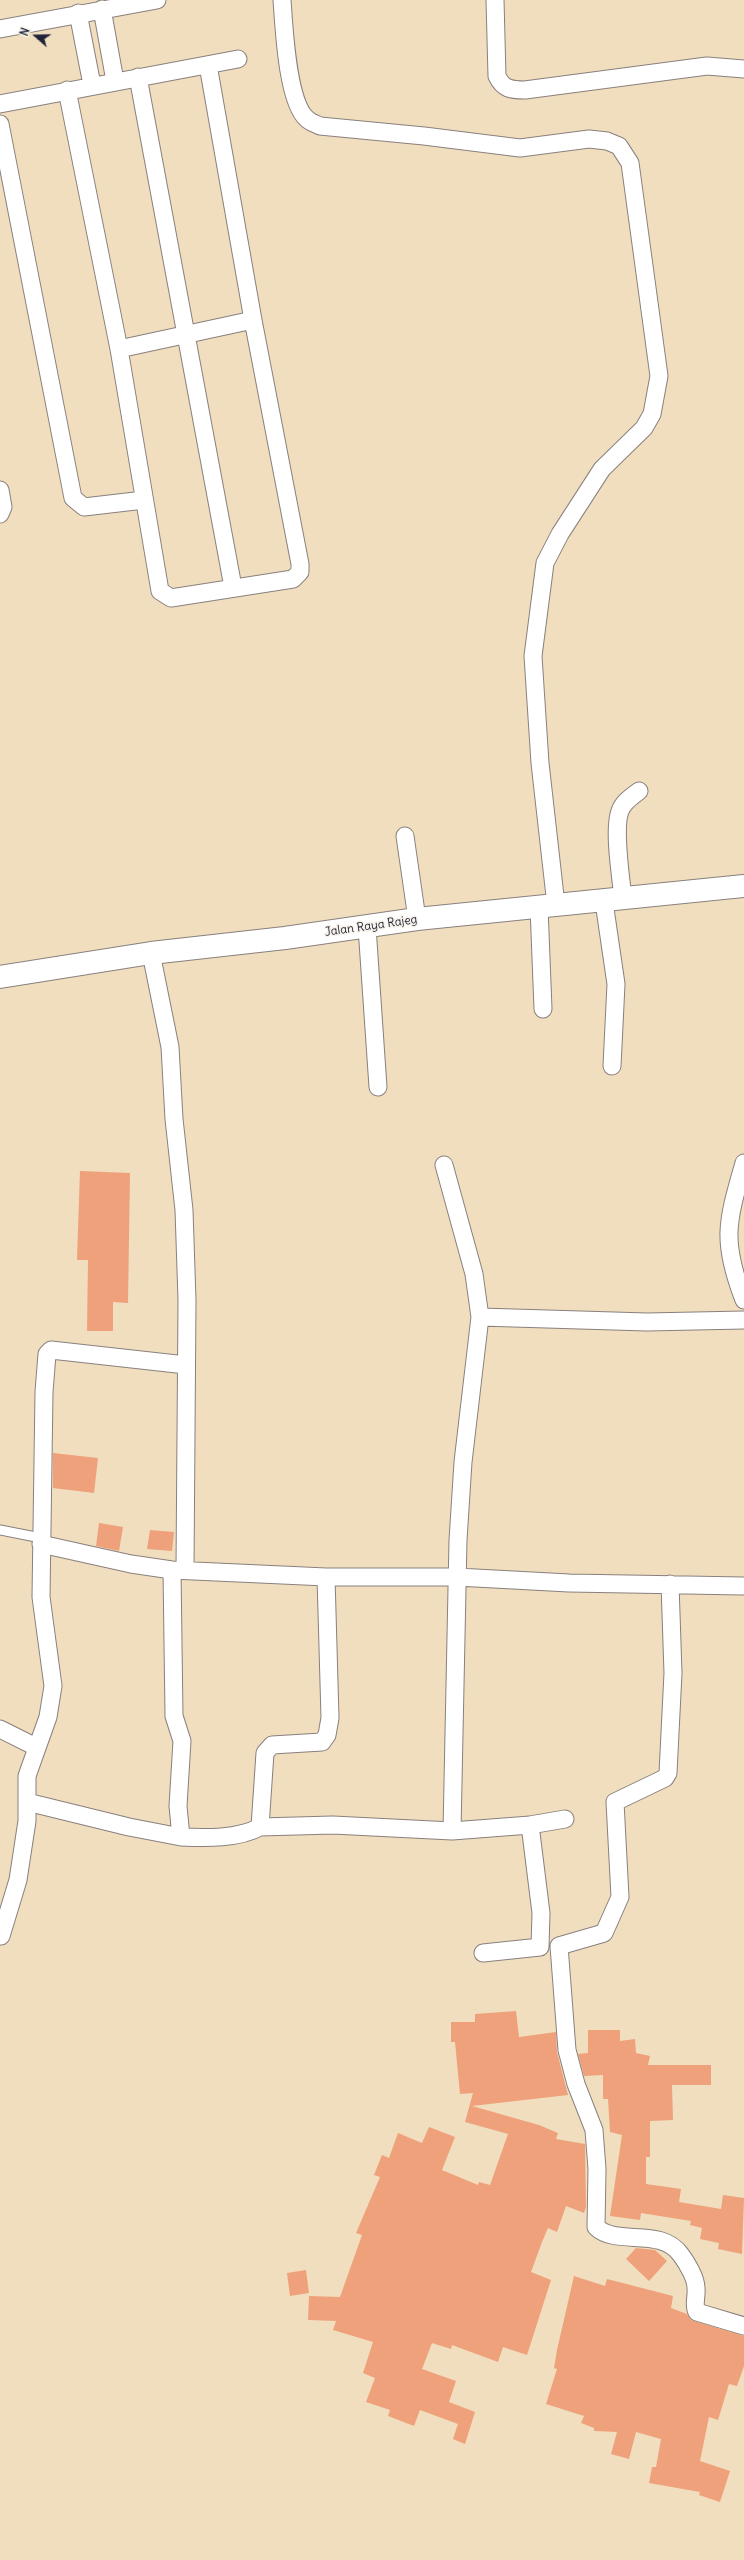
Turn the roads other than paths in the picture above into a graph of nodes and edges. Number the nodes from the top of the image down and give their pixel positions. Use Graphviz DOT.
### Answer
graph roads {
  1 [pos="157,0"];
  2 [pos="282,0"];
  3 [pos="495,0"];
  4 [pos="102,10"];
  5 [pos="78,13"];
  6 [pos="0,29"];
  7 [pos="238,59"];
  8 [pos="208,65"];
  9 [pos="744,69"];
  10 [pos="138,77"];
  11 [pos="115,81"];
  12 [pos="92,85"];
  13 [pos="67,90"];
  14 [pos="0,104"];
  15 [pos="0,124"];
  16 [pos="253,320"];
  17 [pos="185,336"];
  18 [pos="119,349"];
  19 [pos="0,490"];
  20 [pos="144,500"];
  21 [pos="0,514"];
  22 [pos="233,587"];
  23 [pos="639,791"];
  24 [pos="405,836"];
  25 [pos="744,886"];
  26 [pos="614,900"];
  27 [pos="548,906"];
  28 [pos="416,919"];
  29 [pos="367,927"];
  30 [pos="151,953"];
  31 [pos="0,977"];
  32 [pos="543,1009"];
  33 [pos="612,1066"];
  34 [pos="378,1087"];
  35 [pos="744,1163"];
  36 [pos="444,1165"];
  37 [pos="744,1300"];
  38 [pos="480,1317"];
  39 [pos="744,1320"];
  40 [pos="186,1365"];
  41 [pos="0,1530"];
  42 [pos="41,1541"];
  43 [pos="178,1569"];
  44 [pos="326,1577"];
  45 [pos="457,1577"];
  46 [pos="670,1584"];
  47 [pos="744,1586"];
  48 [pos="0,1730"];
  49 [pos="36,1747"];
  50 [pos="27,1802"];
  51 [pos="565,1819"];
  52 [pos="530,1825"];
  53 [pos="260,1828"];
  54 [pos="452,1831"];
  55 [pos="181,1837"];
  56 [pos="1,1936"];
  57 [pos="558,1946"];
  58 [pos="540,1947"];
  59 [pos="483,1953"];
  60 [pos="744,2326"];
  1 -- 4 [label="street"];
  2 -- 27 [label="street"];
  3 -- 9 [label="street"];
  4 -- 5 [label="street"];
  4 -- 11 [label="street"];
  5 -- 6 [label="street"];
  5 -- 12 [label="street"];
  7 -- 8 [label="street"];
  8 -- 10 [label="street"];
  8 -- 16 [label="street"];
  10 -- 11 [label="street"];
  10 -- 17 [label="street"];
  11 -- 12 [label="street"];
  12 -- 13 [label="street"];
  13 -- 14 [label="street"];
  13 -- 18 [label="street"];
  15 -- 20 [label="street"];
  16 -- 17 [label="street"];
  16 -- 22 [label="street"];
  17 -- 18 [label="street"];
  17 -- 22 [label="street"];
  18 -- 20 [label="street"];
  19 -- 21 [label="street"];
  20 -- 22 [label="street"];
  23 -- 26 [label="street"];
  24 -- 28 [label="street"];
  25 -- 26 [label="main road, Jalan Raya Rajeg"];
  26 -- 27 [label="main road, Jalan Raya Rajeg"];
  26 -- 33 [label="street"];
  27 -- 28 [label="main road, Jalan Raya Rajeg"];
  27 -- 32 [label="street"];
  28 -- 29 [label="main road, Jalan Raya Rajeg"];
  29 -- 30 [label="main road, Jalan Raya Rajeg"];
  29 -- 34 [label="street"];
  30 -- 31 [label="main road, Jalan Raya Rajeg"];
  30 -- 40 [label="street"];
  35 -- 37 [label="street"];
  36 -- 38 [label="street"];
  38 -- 39 [label="street"];
  38 -- 45 [label="street"];
  40 -- 42 [label="street"];
  40 -- 43 [label="street"];
  41 -- 42 [label="lane"];
  42 -- 43 [label="street"];
  42 -- 49 [label="street"];
  43 -- 44 [label="street"];
  43 -- 55 [label="street"];
  44 -- 45 [label="street"];
  44 -- 53 [label="street"];
  45 -- 46 [label="street"];
  45 -- 54 [label="street"];
  46 -- 47 [label="street"];
  46 -- 57 [label="street"];
  48 -- 49 [label="street"];
  49 -- 50 [label="street"];
  50 -- 55 [label="street"];
  50 -- 56 [label="street"];
  51 -- 52 [label="street"];
  52 -- 54 [label="street"];
  52 -- 58 [label="street"];
  53 -- 54 [label="street"];
  53 -- 55 [label="street"];
  57 -- 58 [label="street"];
  57 -- 60 [label="street"];
  58 -- 59 [label="street"];
}
